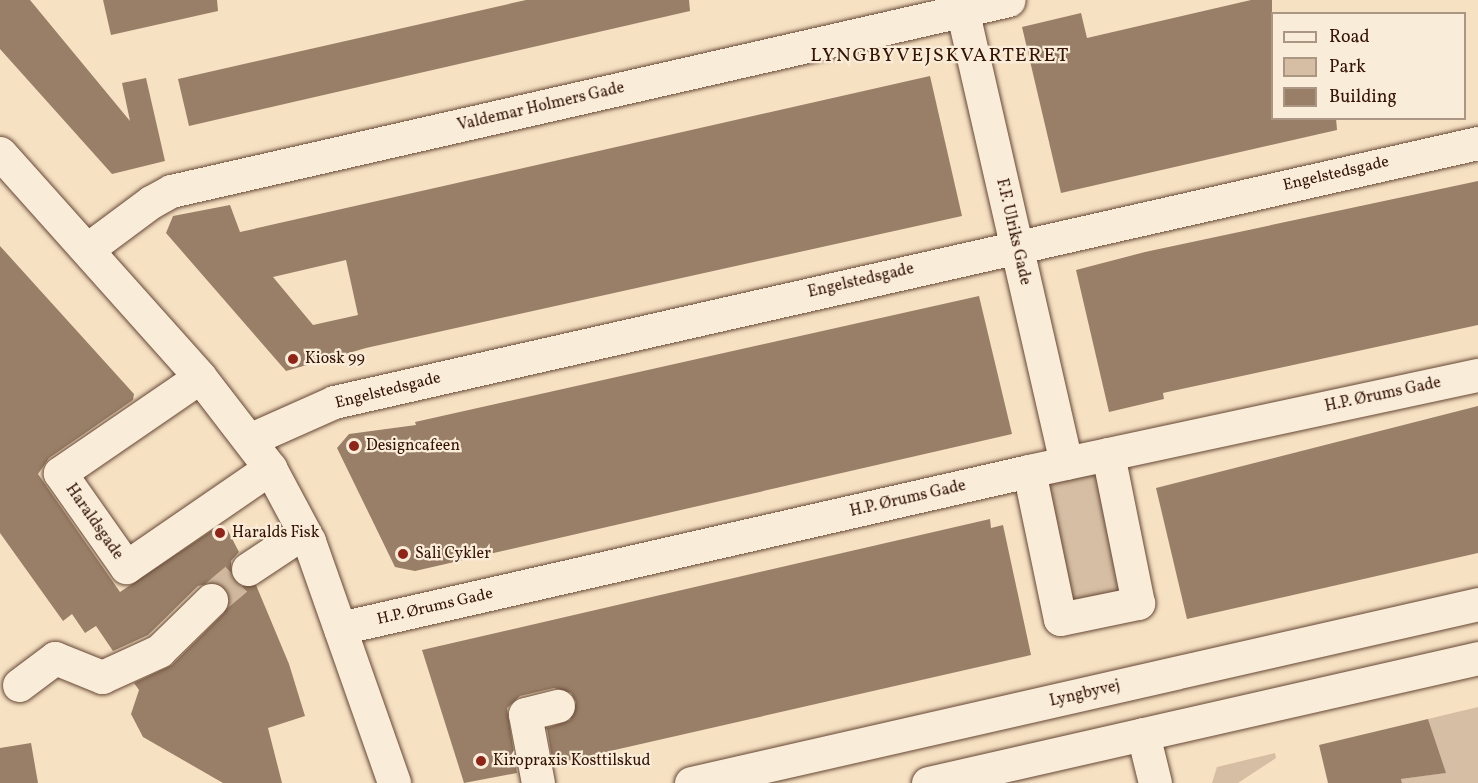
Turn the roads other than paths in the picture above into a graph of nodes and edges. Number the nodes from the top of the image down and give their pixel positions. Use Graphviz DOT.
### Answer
graph roads {
  1 [pos="1009,0"];
  2 [pos="961,5"];
  3 [pos="1478,143"];
  4 [pos="0,153"];
  5 [pos="1017,246"];
  6 [pos="89,248"];
  7 [pos="1478,375"];
  8 [pos="200,377"];
  9 [pos="251,439"];
  10 [pos="1108,454"];
  11 [pos="1066,463"];
  12 [pos="270,468"];
  13 [pos="1029,471"];
  14 [pos="304,532"];
  15 [pos="248,569"];
  16 [pos="212,600"];
  17 [pos="1478,604"];
  18 [pos="340,628"];
  19 [pos="1478,658"];
  20 [pos="19,685"];
  21 [pos="558,706"];
  22 [pos="1143,734"];
  23 [pos="394,783"];
  24 [pos="538,783"];
  25 [pos="691,783"];
  26 [pos="928,783"];
  27 [pos="1155,783"];
  1 -- 2 [label="street, Valdemar Holmers Gade"];
  2 -- 5 [label="street, F.F. Ulriks Gade"];
  2 -- 6 [label="street, Valdemar Holmers Gade"];
  3 -- 5 [label="street, Engelstedsgade"];
  4 -- 6 [label="street"];
  5 -- 9 [label="street, Engelstedsgade"];
  5 -- 11 [label="street, F.F. Ulriks Gade"];
  6 -- 8 [label="street"];
  7 -- 10 [label="street, H.P. Ørums Gade"];
  8 -- 9 [label="street"];
  8 -- 12 [label="street, Haraldsgade"];
  9 -- 12 [label="street"];
  10 -- 11 [label="street, H.P. Ørums Gade"];
  10 -- 13 [label="street"];
  11 -- 13 [label="street, H.P. Ørums Gade"];
  12 -- 14 [label="street"];
  13 -- 18 [label="street, H.P. Ørums Gade"];
  14 -- 15 [label="street"];
  14 -- 18 [label="street"];
  16 -- 20 [label="street"];
  17 -- 25 [label="street, Lyngbyvej"];
  18 -- 23 [label="street"];
  19 -- 22 [label="street"];
  21 -- 24 [label="street"];
  22 -- 26 [label="street"];
  22 -- 27 [label="street"];
}
